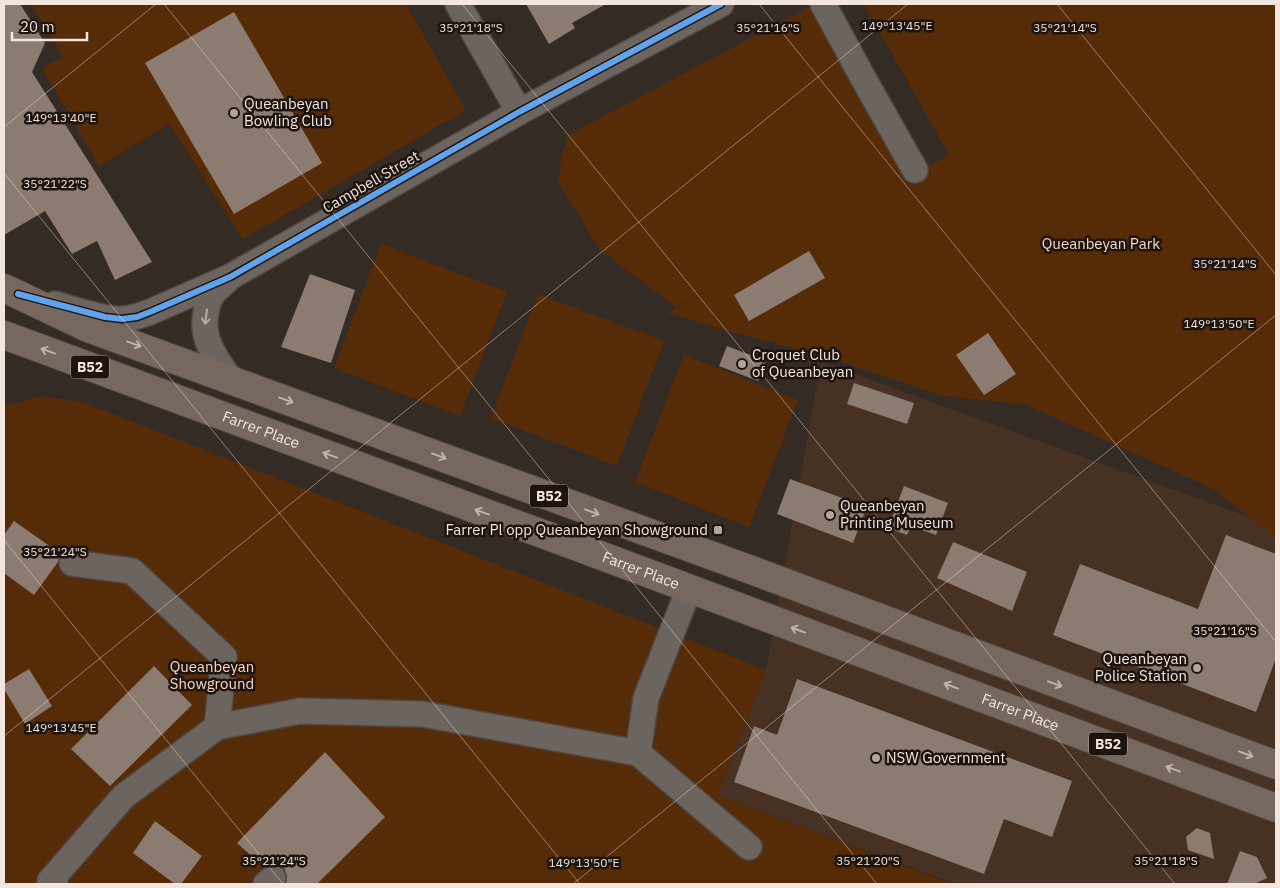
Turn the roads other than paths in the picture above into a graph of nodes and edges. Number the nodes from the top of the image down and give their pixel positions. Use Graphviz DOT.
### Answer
graph roads {
  1 [pos="458,4"];
  2 [pos="721,4"];
  3 [pos="823,4"];
  4 [pos="519,112"];
  5 [pos="915,170"];
  6 [pos="230,277"];
  7 [pos="11,291"];
  8 [pos="4,327"];
  9 [pos="4,335"];
  10 [pos="230,379"];
  11 [pos="72,563"];
  12 [pos="689,589"];
  13 [pos="1010,667"];
  14 [pos="996,704"];
  15 [pos="217,727"];
  16 [pos="638,753"];
  17 [pos="1276,765"];
  18 [pos="1276,808"];
  19 [pos="749,847"];
  20 [pos="51,883"];
  1 -- 4 [label="street"];
  2 -- 4 [label="street, Campbell Street"];
  3 -- 5 [label="street"];
  4 -- 6 [label="street, Campbell Street"];
  6 -- 7 [label="street, Campbell Street"];
  6 -- 10 [label="street, Campbell Street, one-way"];
  7 -- 8 [label="highway"];
  7 -- 10 [label="highway, B52, one-way"];
  12 -- 9 [label="highway, Farrer Place / B52, one-way"];
  10 -- 13 [label="highway, B52, one-way"];
  11 -- 15 [label="street"];
  14 -- 12 [label="highway, Farrer Place / B52, one-way"];
  12 -- 16 [label="street"];
  13 -- 14 [label="highway"];
  13 -- 17 [label="highway, B52, one-way"];
  18 -- 14 [label="highway, Farrer Place / B52, one-way"];
  15 -- 16 [label="street"];
  15 -- 20 [label="street"];
  16 -- 19 [label="street"];
}
